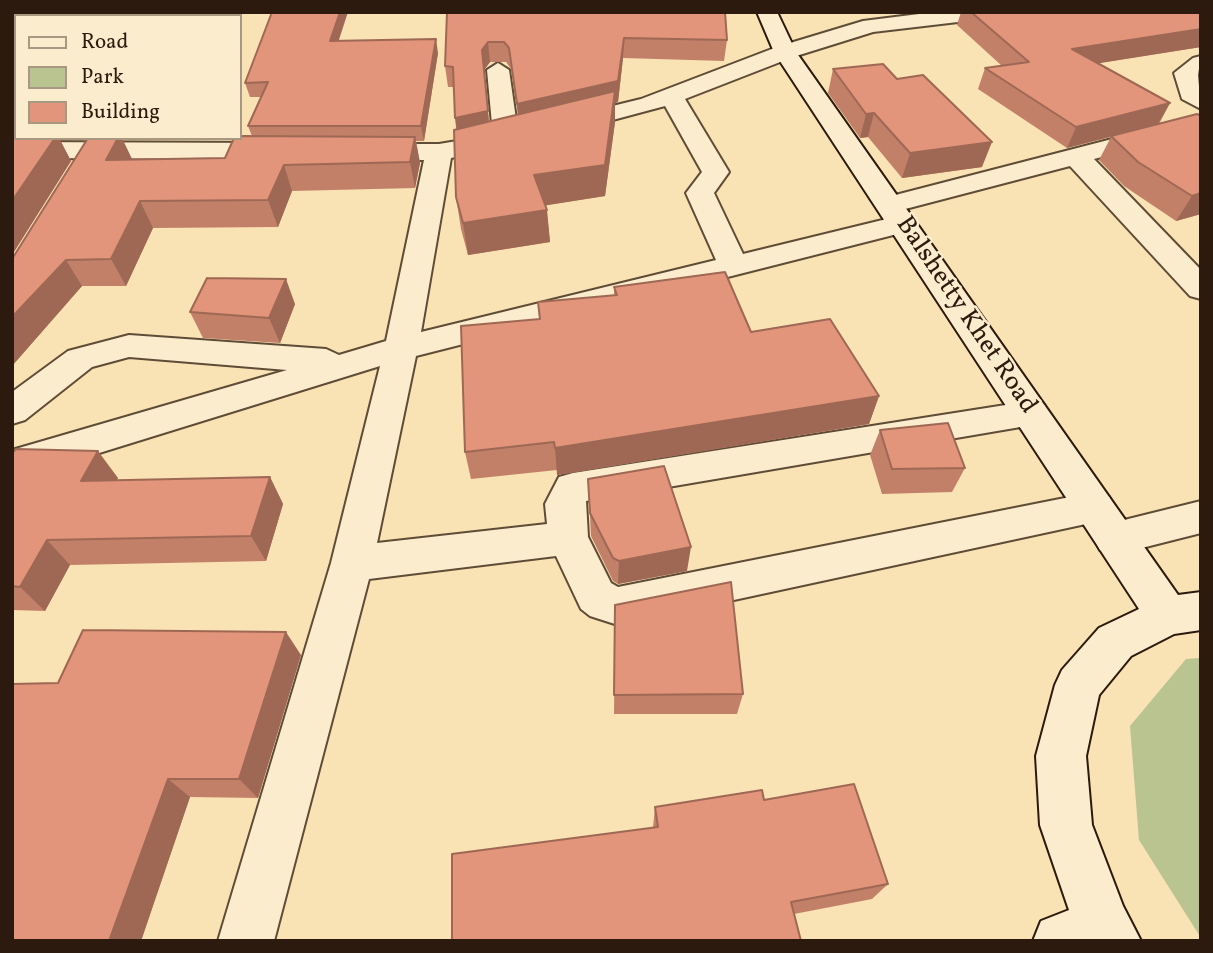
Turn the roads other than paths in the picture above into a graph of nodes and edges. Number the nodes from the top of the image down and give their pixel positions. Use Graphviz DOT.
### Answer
graph roads {
  1 [pos="767,12"];
  2 [pos="992,12"];
  3 [pos="785,52"];
  4 [pos="1201,63"];
  5 [pos="498,70"];
  6 [pos="671,96"];
  7 [pos="1201,102"];
  8 [pos="1201,123"];
  9 [pos="506,140"];
  10 [pos="58,144"];
  11 [pos="12,150"];
  12 [pos="301,151"];
  13 [pos="342,152"];
  14 [pos="439,152"];
  15 [pos="1075,155"];
  16 [pos="897,215"];
  17 [pos="734,266"];
  18 [pos="1201,289"];
  19 [pos="401,348"];
  20 [pos="351,363"];
  21 [pos="12,411"];
  22 [pos="1031,414"];
  23 [pos="12,465"];
  24 [pos="1201,517"];
  25 [pos="1105,523"];
  26 [pos="568,537"];
  27 [pos="352,563"];
  28 [pos="1184,614"];
  29 [pos="1092,935"];
  30 [pos="246,941"];
  1 -- 3 [label="street, Balshetty Khet Road"];
  2 -- 3 [label="street"];
  3 -- 6 [label="street"];
  3 -- 16 [label="street, Balshetty Khet Road"];
  4 -- 7 [label="street"];
  5 -- 9 [label="street"];
  6 -- 9 [label="street"];
  6 -- 17 [label="street"];
  8 -- 15 [label="street"];
  9 -- 14 [label="street"];
  10 -- 11 [label="street"];
  10 -- 12 [label="street"];
  13 -- 14 [label="street"];
  14 -- 19 [label="street"];
  15 -- 16 [label="street"];
  15 -- 18 [label="street"];
  16 -- 17 [label="street"];
  16 -- 22 [label="street, Balshetty Khet Road"];
  17 -- 19 [label="street"];
  19 -- 20 [label="street"];
  19 -- 27 [label="street"];
  20 -- 21 [label="street"];
  20 -- 23 [label="street"];
  22 -- 25 [label="street, Balshetty Khet Road"];
  22 -- 26 [label="street"];
  24 -- 25 [label="street"];
  25 -- 26 [label="street"];
  25 -- 28 [label="street, Balshetty Khet Road"];
  26 -- 27 [label="street"];
  27 -- 30 [label="street"];
  28 -- 29 [label="street"];
}
